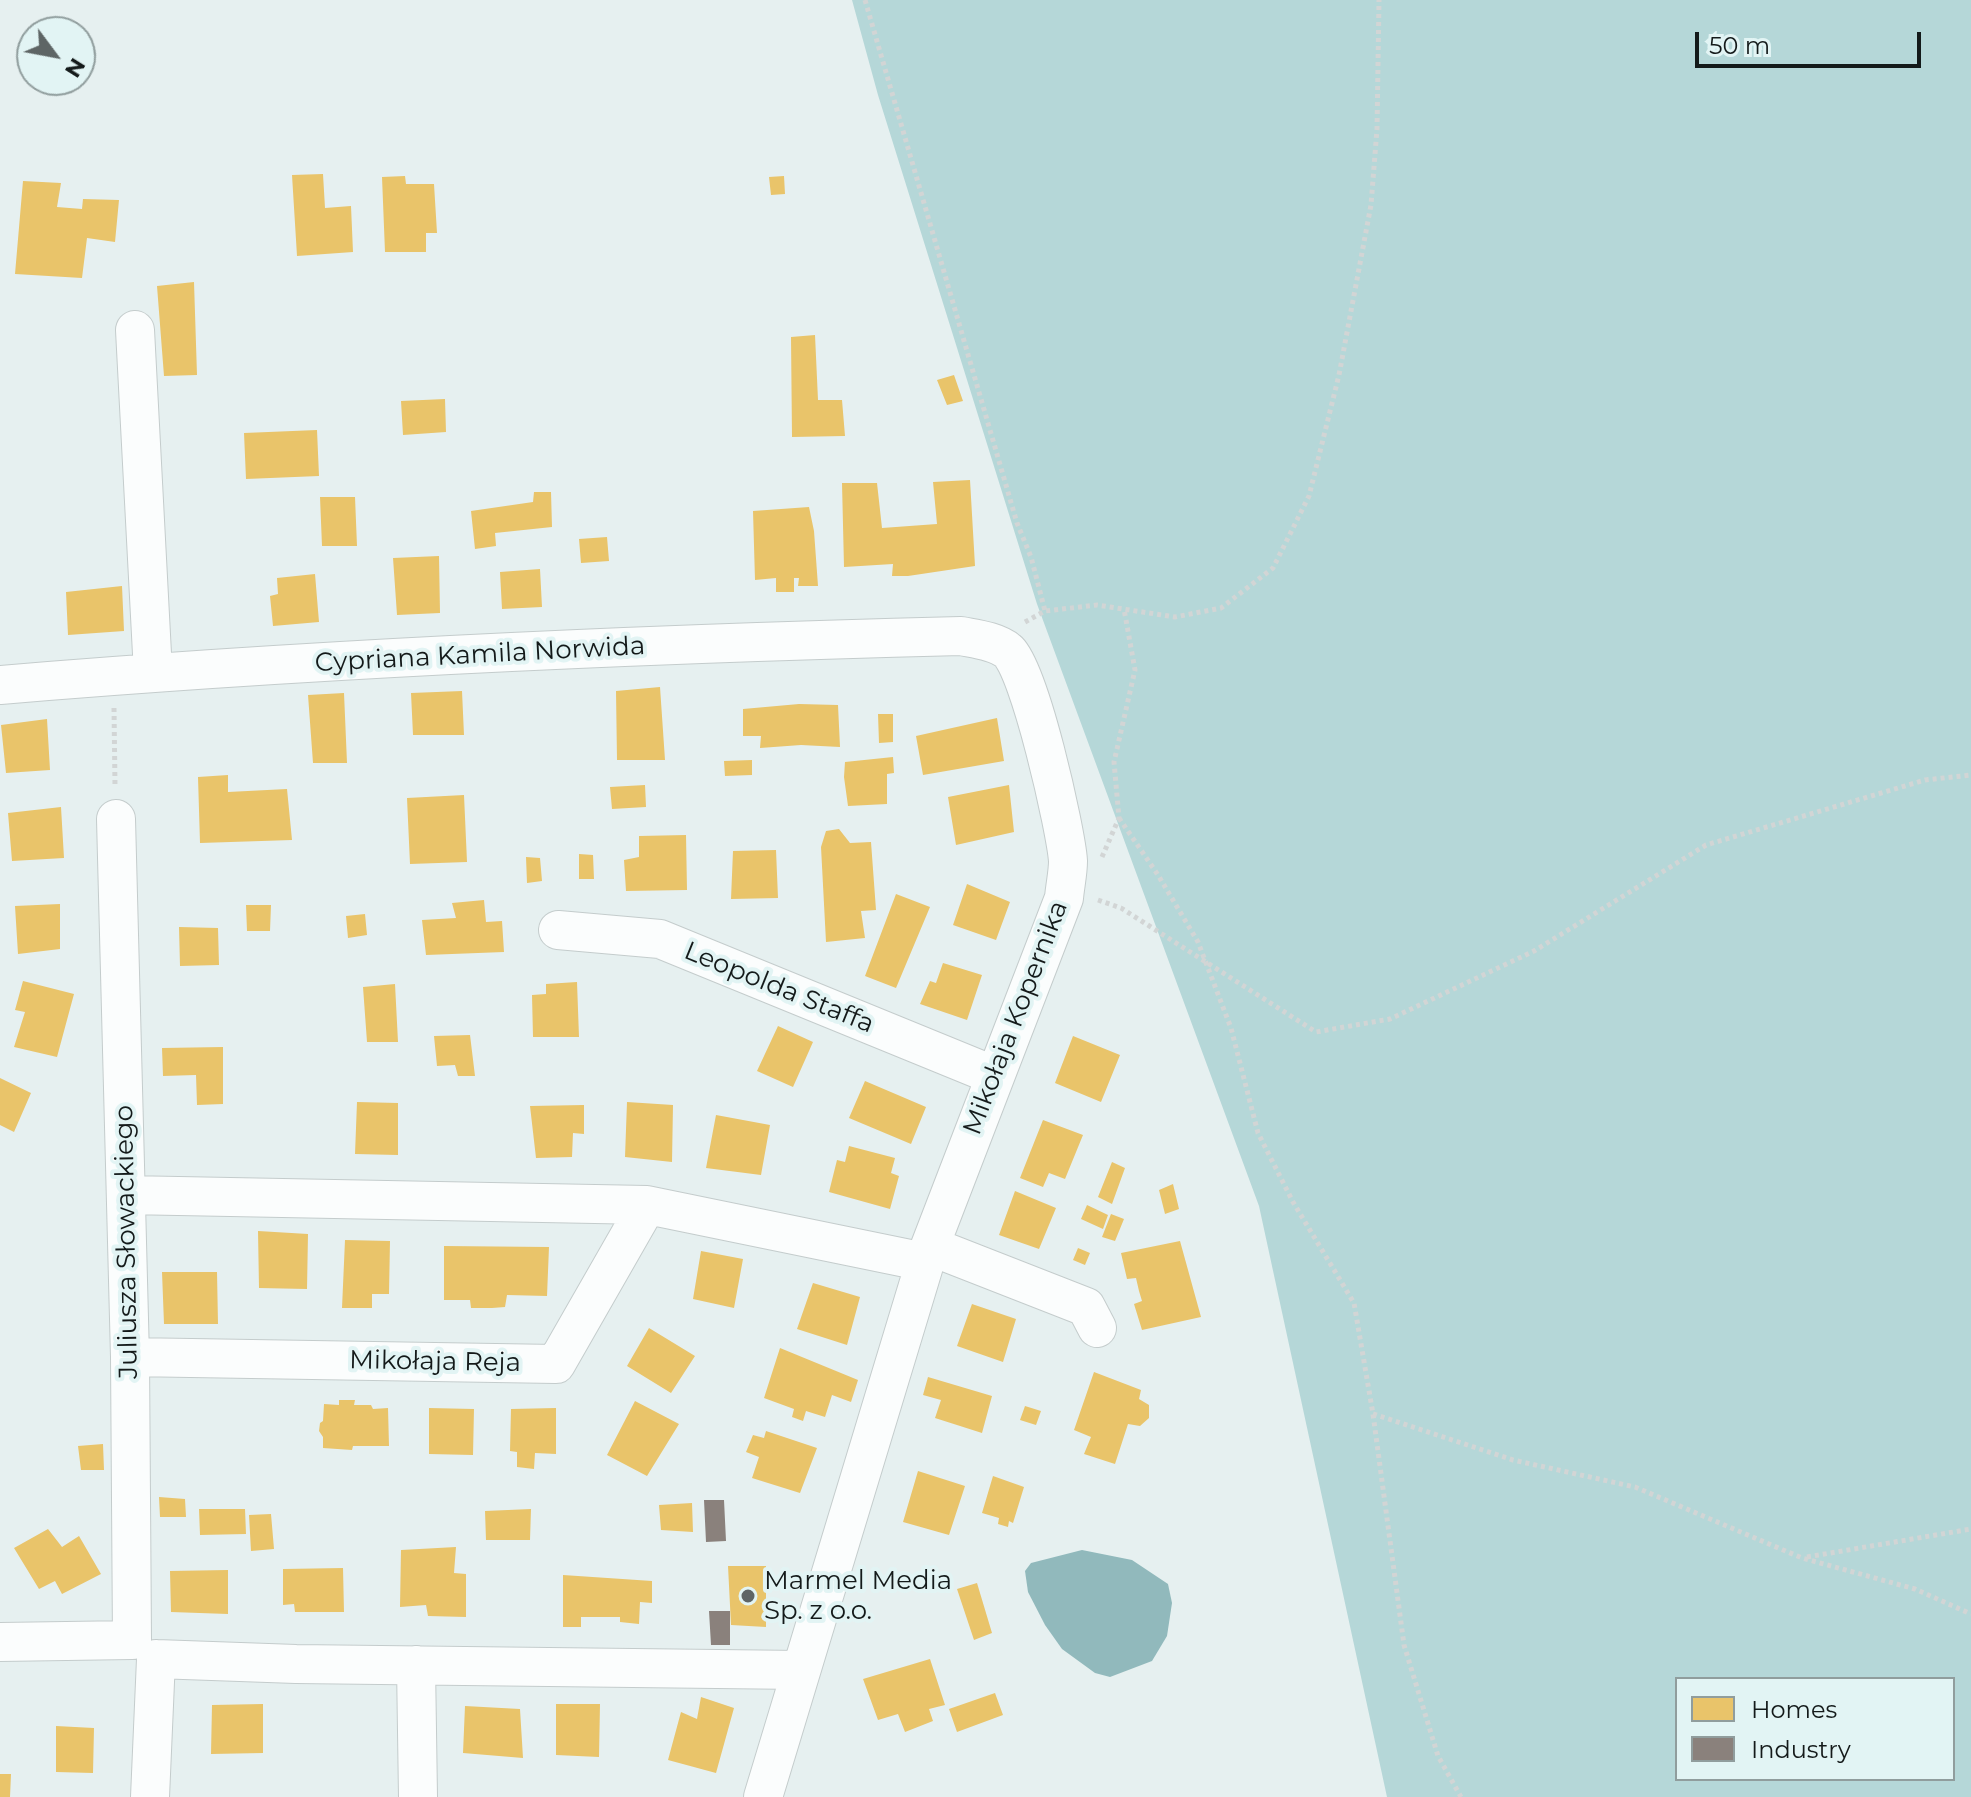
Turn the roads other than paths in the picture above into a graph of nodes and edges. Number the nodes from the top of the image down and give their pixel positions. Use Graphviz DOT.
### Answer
graph roads {
  1 [pos="135,330"];
  2 [pos="976,639"];
  3 [pos="153,673"];
  4 [pos="0,685"];
  5 [pos="116,819"];
  6 [pos="558,930"];
  7 [pos="993,1075"];
  8 [pos="126,1195"];
  9 [pos="647,1205"];
  10 [pos="927,1254"];
  11 [pos="1097,1328"];
  12 [pos="130,1357"];
  13 [pos="0,1642"];
  14 [pos="144,1650"];
  15 [pos="416,1665"];
  16 [pos="801,1670"];
  17 [pos="150,1797"];
  18 [pos="418,1797"];
  19 [pos="763,1797"];
  1 -- 3 [label="street"];
  2 -- 3 [label="street, Cypriana Kamila Norwida"];
  2 -- 7 [label="street, Mikołaja Kopernika"];
  3 -- 4 [label="street, Cypriana Kamila Norwida"];
  5 -- 8 [label="street, Juliusza Słowackiego"];
  6 -- 7 [label="street, Leopolda Staffa"];
  7 -- 10 [label="street, Mikołaja Kopernika"];
  8 -- 9 [label="street"];
  8 -- 12 [label="street, Juliusza Słowackiego"];
  9 -- 10 [label="street"];
  9 -- 12 [label="street, Mikołaja Reja"];
  10 -- 11 [label="street"];
  10 -- 16 [label="street, Mikołaja Kopernika"];
  12 -- 14 [label="street, Juliusza Słowackiego"];
  13 -- 14 [label="street"];
  14 -- 15 [label="street"];
  14 -- 17 [label="street, Juliusza Słowackiego"];
  15 -- 16 [label="street"];
  15 -- 18 [label="street"];
  16 -- 19 [label="street, Mikołaja Kopernika"];
}
